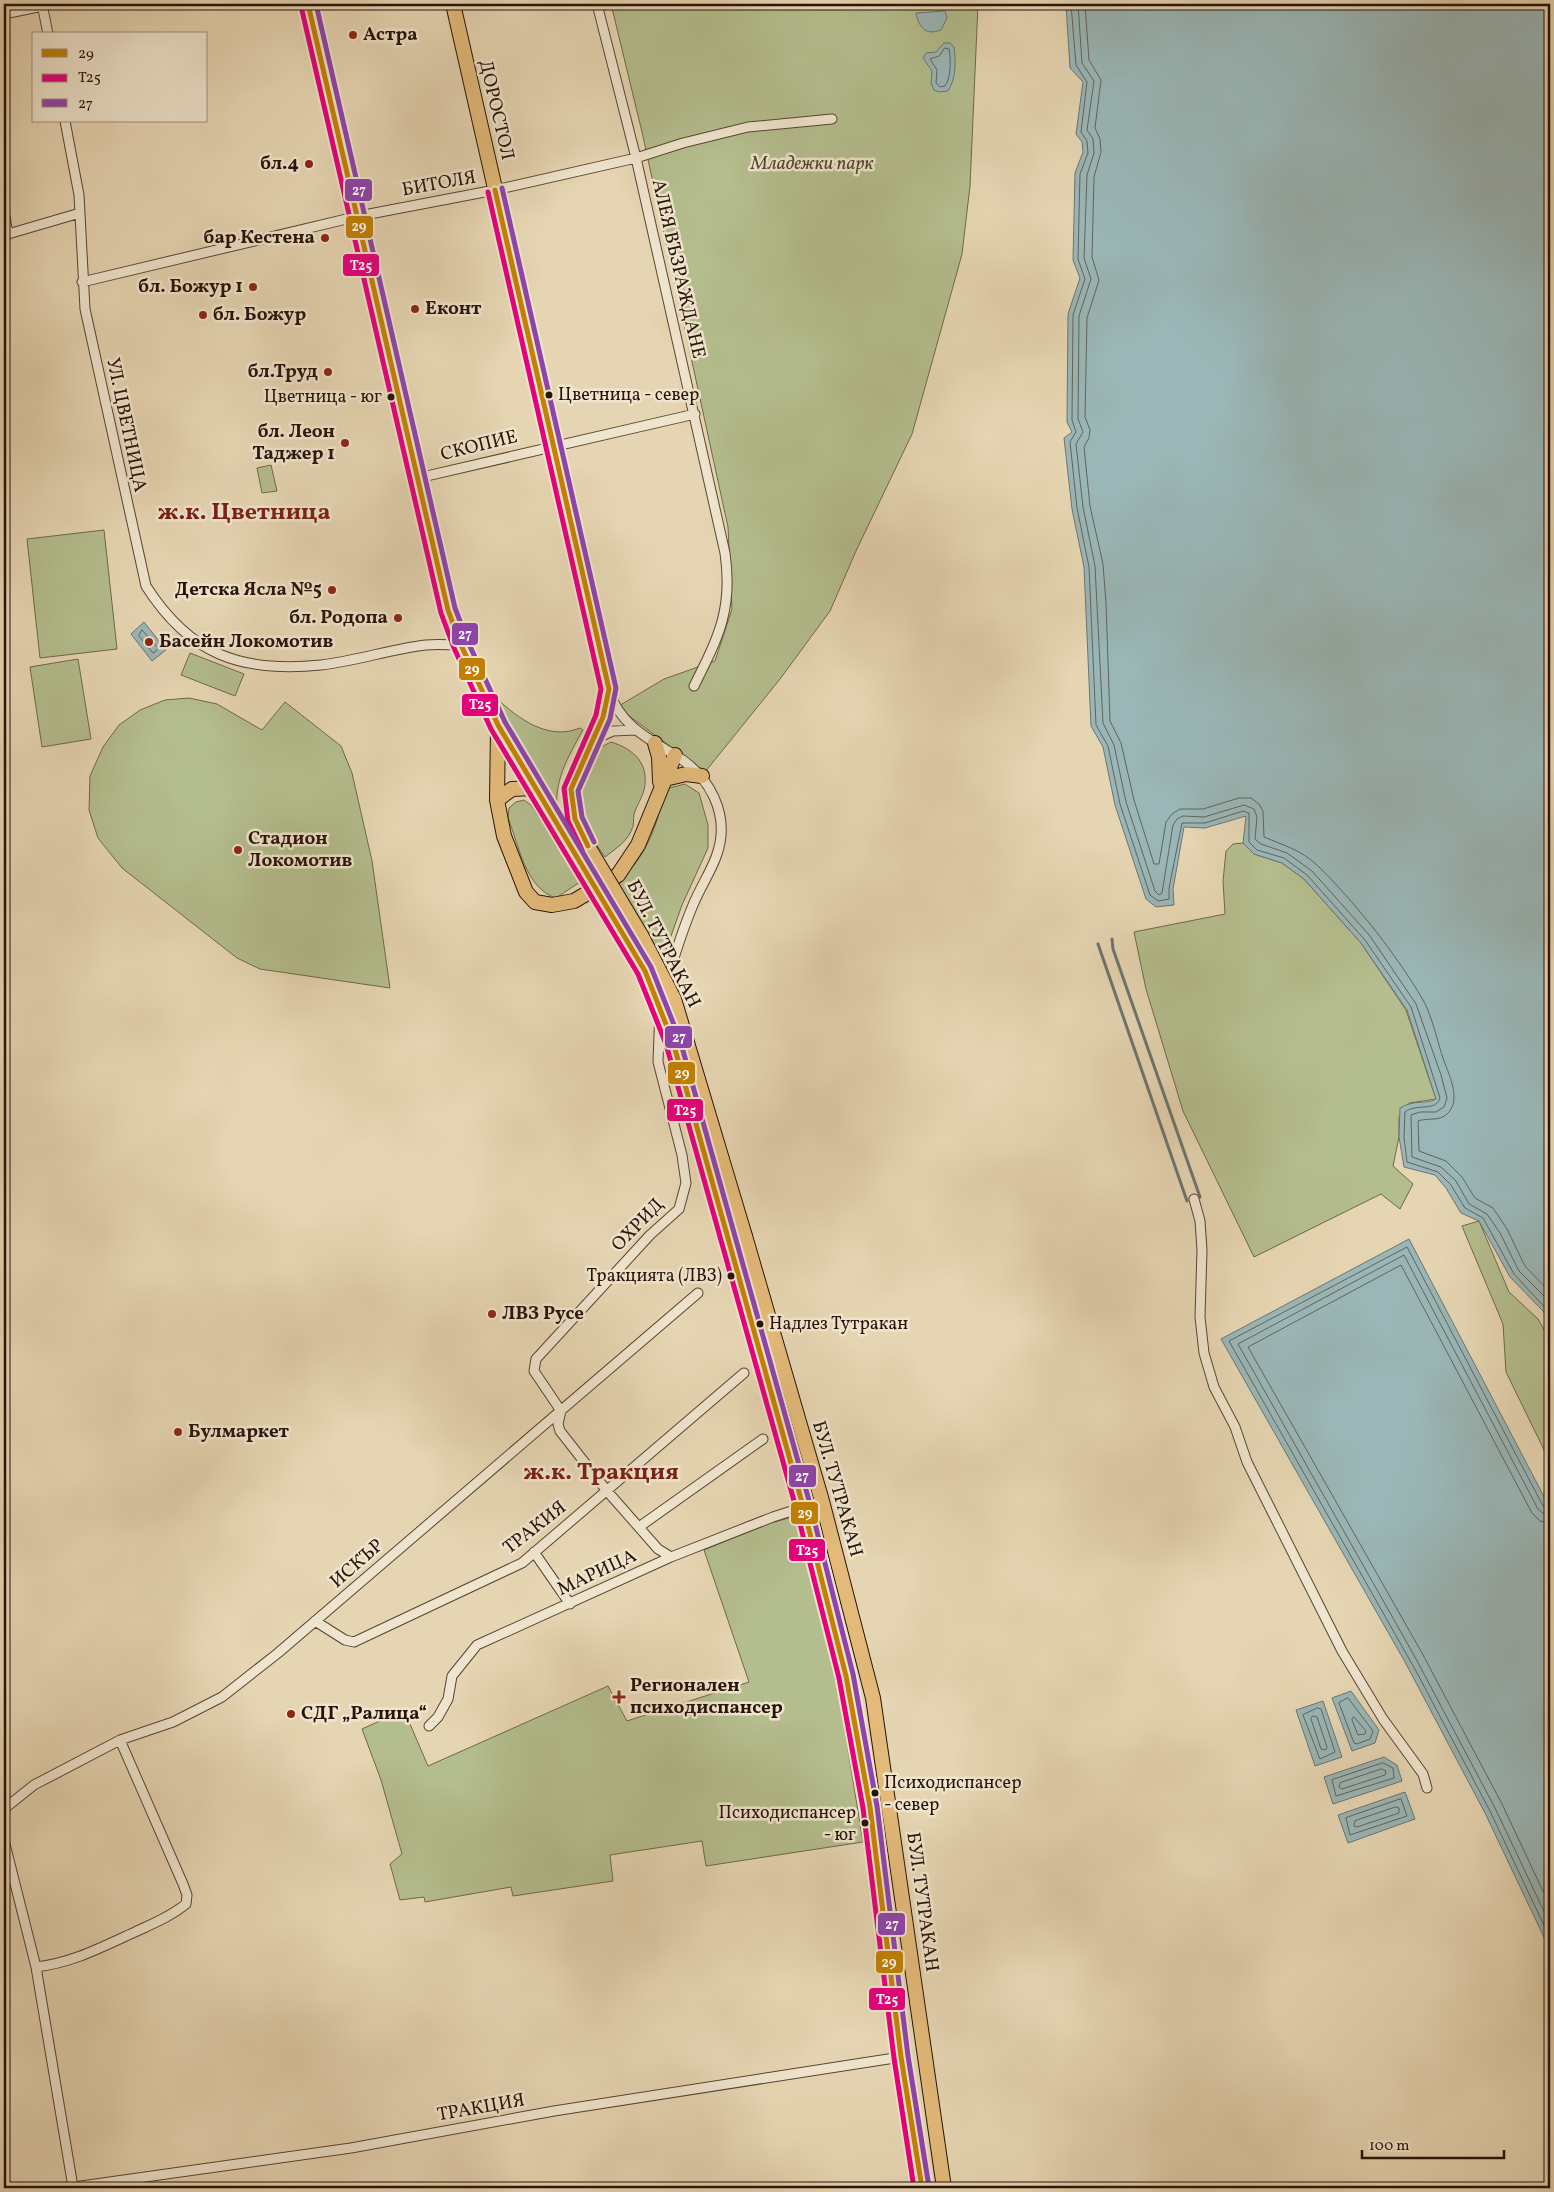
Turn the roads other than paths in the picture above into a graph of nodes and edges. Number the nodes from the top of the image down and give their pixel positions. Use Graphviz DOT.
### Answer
graph roads {
  1 [pos="308,4"];
  2 [pos="453,4"];
  3 [pos="597,4"];
  4 [pos="42,5"];
  5 [pos="4,14"];
  6 [pos="48,32"];
  7 [pos="832,119"];
  8 [pos="65,122"];
  9 [pos="636,158"];
  10 [pos="495,190"];
  11 [pos="4,211"];
  12 [pos="80,213"];
  13 [pos="359,216"];
  14 [pos="82,282"];
  15 [pos="695,414"];
  16 [pos="553,445"];
  17 [pos="418,478"];
  18 [pos="461,645"];
  19 [pos="694,686"];
  20 [pos="609,689"];
  21 [pos="498,725"];
  22 [pos="635,730"];
  23 [pos="591,742"];
  24 [pos="654,743"];
  25 [pos="675,754"];
  26 [pos="702,776"];
  27 [pos="662,785"];
  28 [pos="534,788"];
  29 [pos="498,800"];
  30 [pos="580,833"];
  31 [pos="1194,1199"];
  32 [pos="698,1293"];
  33 [pos="744,1373"];
  34 [pos="561,1410"];
  35 [pos="763,1439"];
  36 [pos="607,1490"];
  37 [pos="822,1501"];
  38 [pos="803,1506"];
  39 [pos="639,1527"];
  40 [pos="534,1552"];
  41 [pos="671,1557"];
  42 [pos="570,1604"];
  43 [pos="315,1621"];
  44 [pos="429,1726"];
  45 [pos="120,1740"];
  46 [pos="1427,1788"];
  47 [pos="4,1809"];
  48 [pos="4,1840"];
  49 [pos="36,1967"];
  50 [pos="924,2054"];
  51 [pos="901,2057"];
  52 [pos="926,2071"];
  53 [pos="904,2074"];
  54 [pos="70,2188"];
  55 [pos="922,2188"];
  56 [pos="944,2188"];
  1 -- 13 [label="main road, БУЛ. ТУТРАКАН"];
  2 -- 10 [label="main road, ДОРОСТОЛ"];
  3 -- 9 [label="street, АЛЕЯ ВЪЗРАЖДАНЕ"];
  4 -- 5 [label="street"];
  4 -- 6 [label="street"];
  7 -- 9 [label="street, БИТОЛЯ"];
  8 -- 12 [label="street, УЛ. ЦВЕТНИЦА"];
  9 -- 10 [label="street, БИТОЛЯ"];
  9 -- 15 [label="street, АЛЕЯ ВЪЗРАЖДАНЕ"];
  10 -- 13 [label="street, БИТОЛЯ"];
  10 -- 16 [label="main road, ДОРОСТОЛ"];
  11 -- 12 [label="street"];
  12 -- 14 [label="street, УЛ. ЦВЕТНИЦА"];
  13 -- 14 [label="street, БИТОЛЯ"];
  13 -- 17 [label="main road, БУЛ. ТУТРАКАН"];
  14 -- 18 [label="street, УЛ. ЦВЕТНИЦА"];
  15 -- 16 [label="street, СКОПИЕ"];
  15 -- 19 [label="street, АЛЕЯ ВЪЗРАЖДАНЕ"];
  16 -- 17 [label="street, СКОПИЕ"];
  16 -- 20 [label="main road, ДОРОСТОЛ"];
  17 -- 18 [label="main road, БУЛ. ТУТРАКАН"];
  18 -- 21 [label="main road, БУЛ. ТУТРАКАН"];
  20 -- 22 [label="street, ОХРИД"];
  20 -- 23 [label="main road, ДОРОСТОЛ"];
  21 -- 28 [label="main road, БУЛ. ТУТРАКАН"];
  21 -- 29 [label="main road"];
  22 -- 23 [label="street"];
  22 -- 24 [label="street, ОХРИД"];
  23 -- 30 [label="main road, ДОРОСТОЛ"];
  24 -- 25 [label="street, ОХРИД"];
  24 -- 27 [label="main road"];
  25 -- 26 [label="street, ОХРИД"];
  25 -- 27 [label="main road"];
  26 -- 27 [label="main road"];
  26 -- 34 [label="street, ОХРИД"];
  27 -- 29 [label="main road"];
  28 -- 29 [label="main road"];
  28 -- 38 [label="main road, БУЛ. ТУТРАКАН, bridge"];
  30 -- 37 [label="main road, БУЛ. ТУТРАКАН, bridge"];
  31 -- 46 [label="street"];
  32 -- 34 [label="street, ИСКЪР"];
  33 -- 36 [label="street, ТРАКИЯ"];
  34 -- 36 [label="street"];
  34 -- 43 [label="street, ИСКЪР"];
  35 -- 39 [label="street"];
  36 -- 39 [label="street"];
  36 -- 40 [label="street, ТРАКИЯ"];
  37 -- 38 [label="street, МАРИЦА"];
  37 -- 50 [label="main road, БУЛ. ТУТРАКАН"];
  38 -- 41 [label="street, МАРИЦА"];
  38 -- 51 [label="main road, БУЛ. ТУТРАКАН"];
  39 -- 41 [label="street"];
  40 -- 42 [label="street"];
  40 -- 43 [label="street, ТРАКИЯ"];
  41 -- 42 [label="street, МАРИЦА"];
  42 -- 44 [label="street, МАРИЦА"];
  43 -- 45 [label="street, ИСКЪР"];
  45 -- 47 [label="street, ИСКЪР"];
  45 -- 49 [label="street"];
  48 -- 49 [label="street"];
  49 -- 54 [label="street"];
  50 -- 51 [label="main road"];
  50 -- 52 [label="main road, БУЛ. ТУТРАКАН"];
  51 -- 53 [label="main road, БУЛ. ТУТРАКАН"];
  51 -- 54 [label="street, ТРАКЦИЯ"];
  52 -- 53 [label="main road"];
  52 -- 56 [label="main road, БУЛ. ТУТРАКАН"];
  53 -- 55 [label="main road, БУЛ. ТУТРАКАН"];
}
